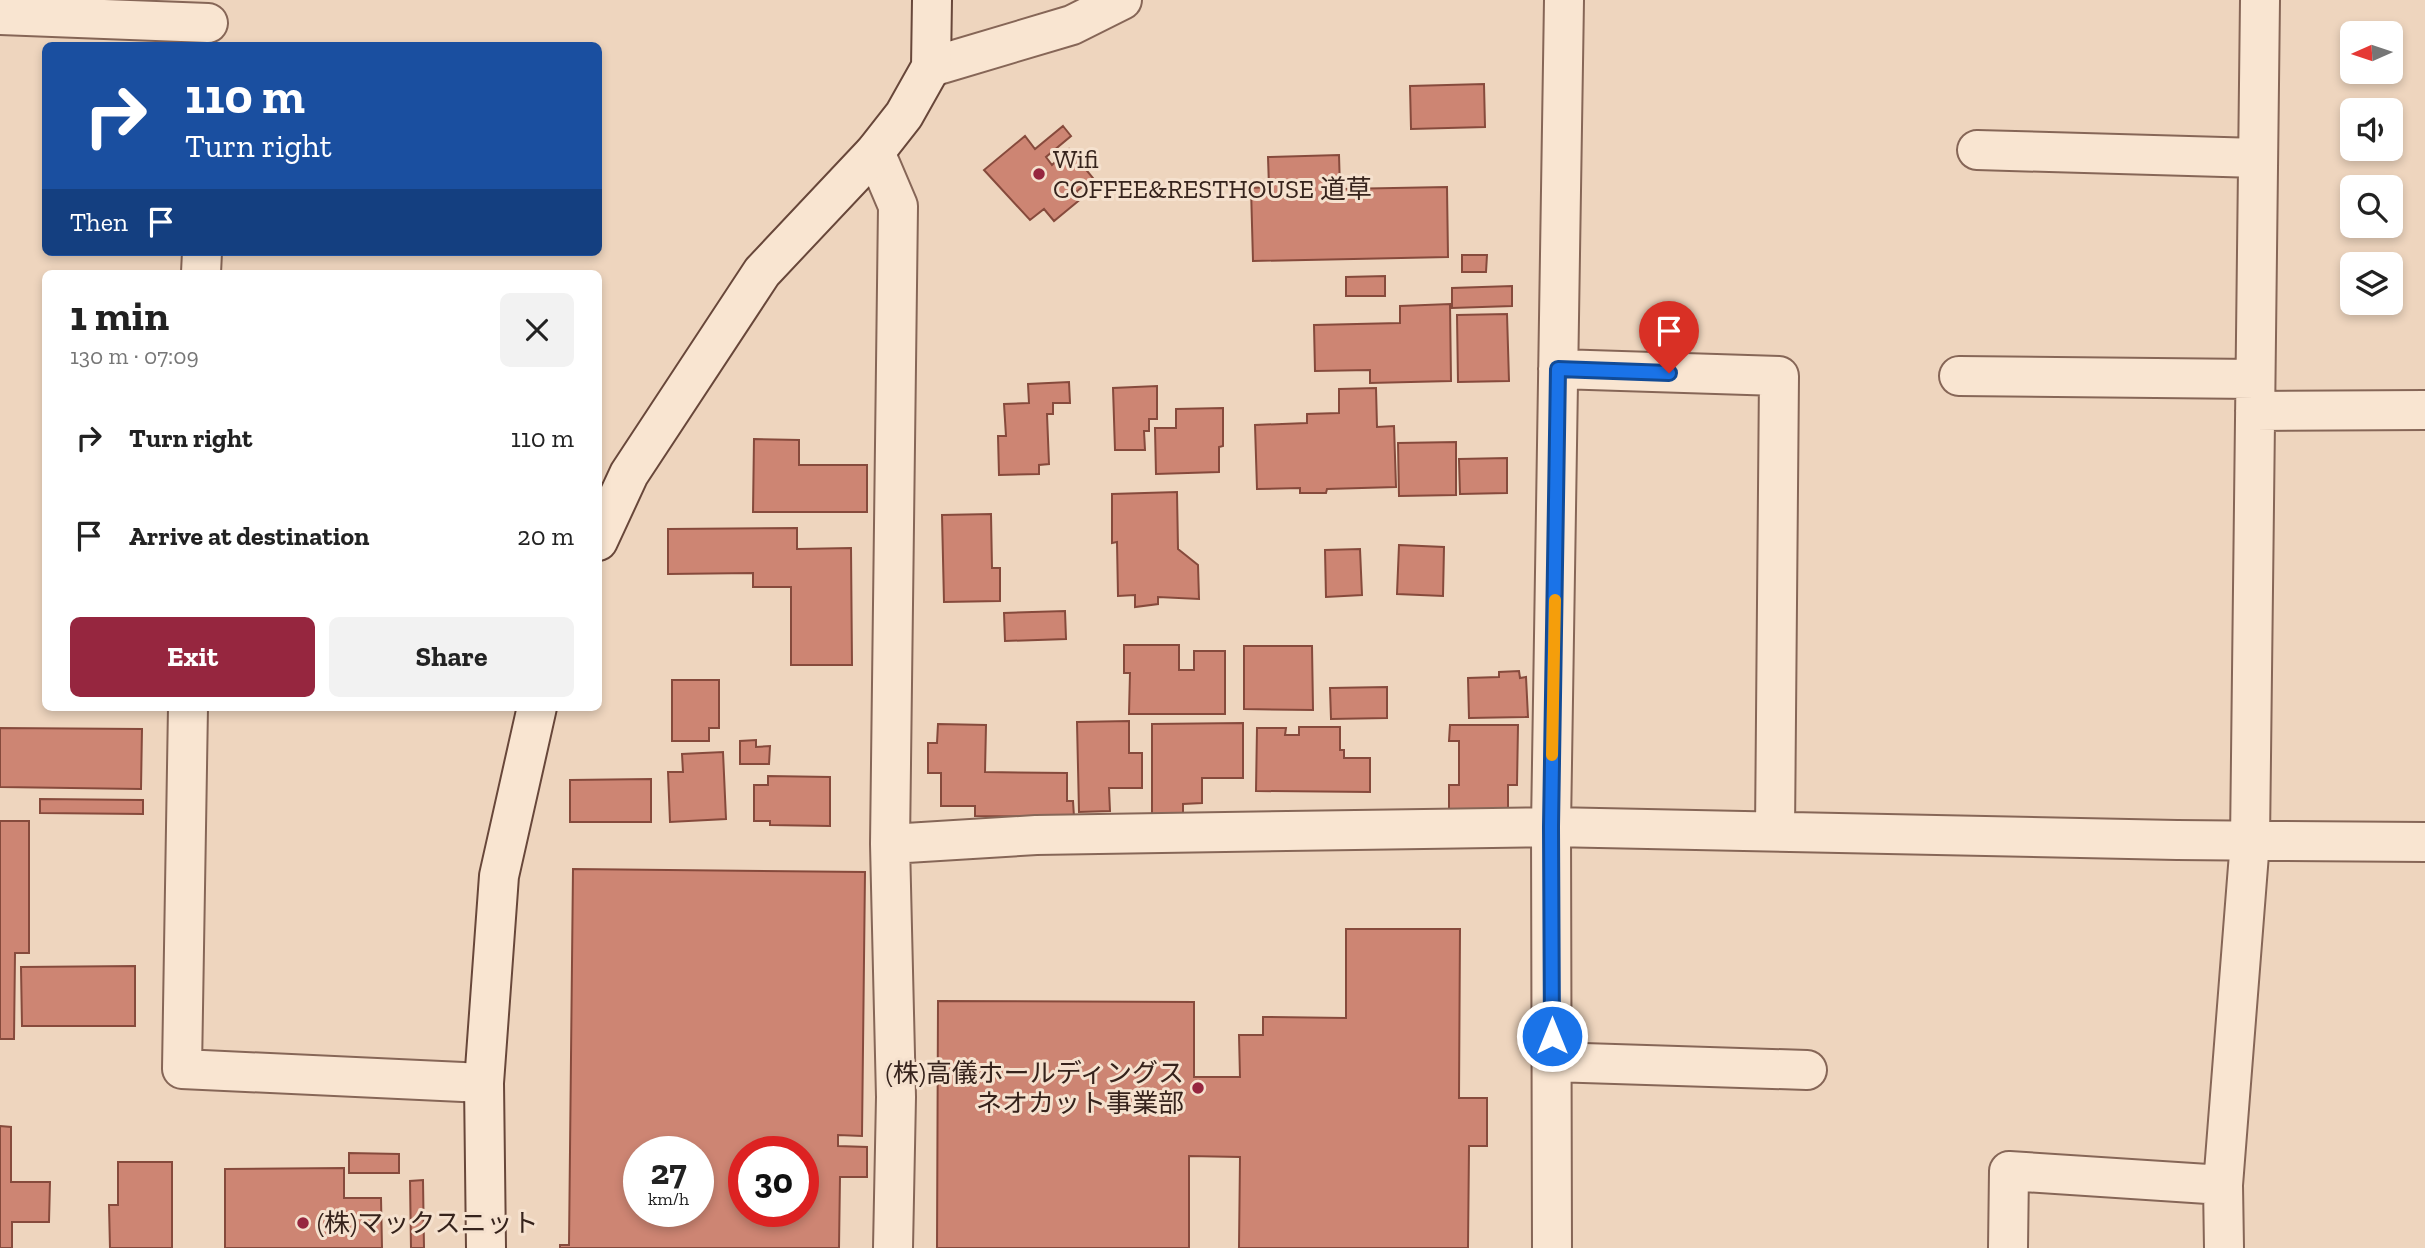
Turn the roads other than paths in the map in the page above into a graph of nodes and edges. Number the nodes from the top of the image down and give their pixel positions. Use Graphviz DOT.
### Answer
graph roads {
  1 [pos="932,0"];
  2 [pos="1122,0"];
  3 [pos="1564,0"];
  4 [pos="2260,0"];
  5 [pos="0,15"];
  6 [pos="208,23"];
  7 [pos="931,67"];
  8 [pos="1977,150"];
  9 [pos="875,152"];
  10 [pos="2258,158"];
  11 [pos="1558,369"];
  12 [pos="1959,376"];
  13 [pos="2255,395"];
  14 [pos="2425,410"];
  15 [pos="602,532"];
  16 [pos="188,711"];
  17 [pos="536,711"];
  18 [pos="1551,827"];
  19 [pos="1775,831"];
  20 [pos="2250,841"];
  21 [pos="2425,842"];
  22 [pos="890,844"];
  23 [pos="1552,1062"];
  24 [pos="1807,1070"];
  25 [pos="484,1083"];
  26 [pos="2223,1185"];
  27 [pos="486,1248"];
  28 [pos="893,1248"];
  29 [pos="1552,1248"];
  30 [pos="2008,1248"];
  31 [pos="2224,1248"];
  1 -- 7 [label="street"];
  2 -- 7 [label="street"];
  3 -- 11 [label="street"];
  4 -- 10 [label="street"];
  5 -- 6 [label="street"];
  7 -- 9 [label="street"];
  8 -- 10 [label="street"];
  9 -- 15 [label="street"];
  9 -- 22 [label="street"];
  10 -- 13 [label="street"];
  11 -- 18 [label="street"];
  11 -- 19 [label="street"];
  12 -- 13 [label="street"];
  13 -- 14 [label="street"];
  13 -- 20 [label="street"];
  16 -- 25 [label="street"];
  17 -- 25 [label="street"];
  18 -- 19 [label="street"];
  18 -- 22 [label="street"];
  18 -- 23 [label="street"];
  19 -- 20 [label="street"];
  20 -- 21 [label="street"];
  20 -- 26 [label="street"];
  22 -- 28 [label="street"];
  23 -- 24 [label="street"];
  23 -- 29 [label="street"];
  25 -- 27 [label="street"];
  26 -- 30 [label="street"];
  26 -- 31 [label="street"];
}
